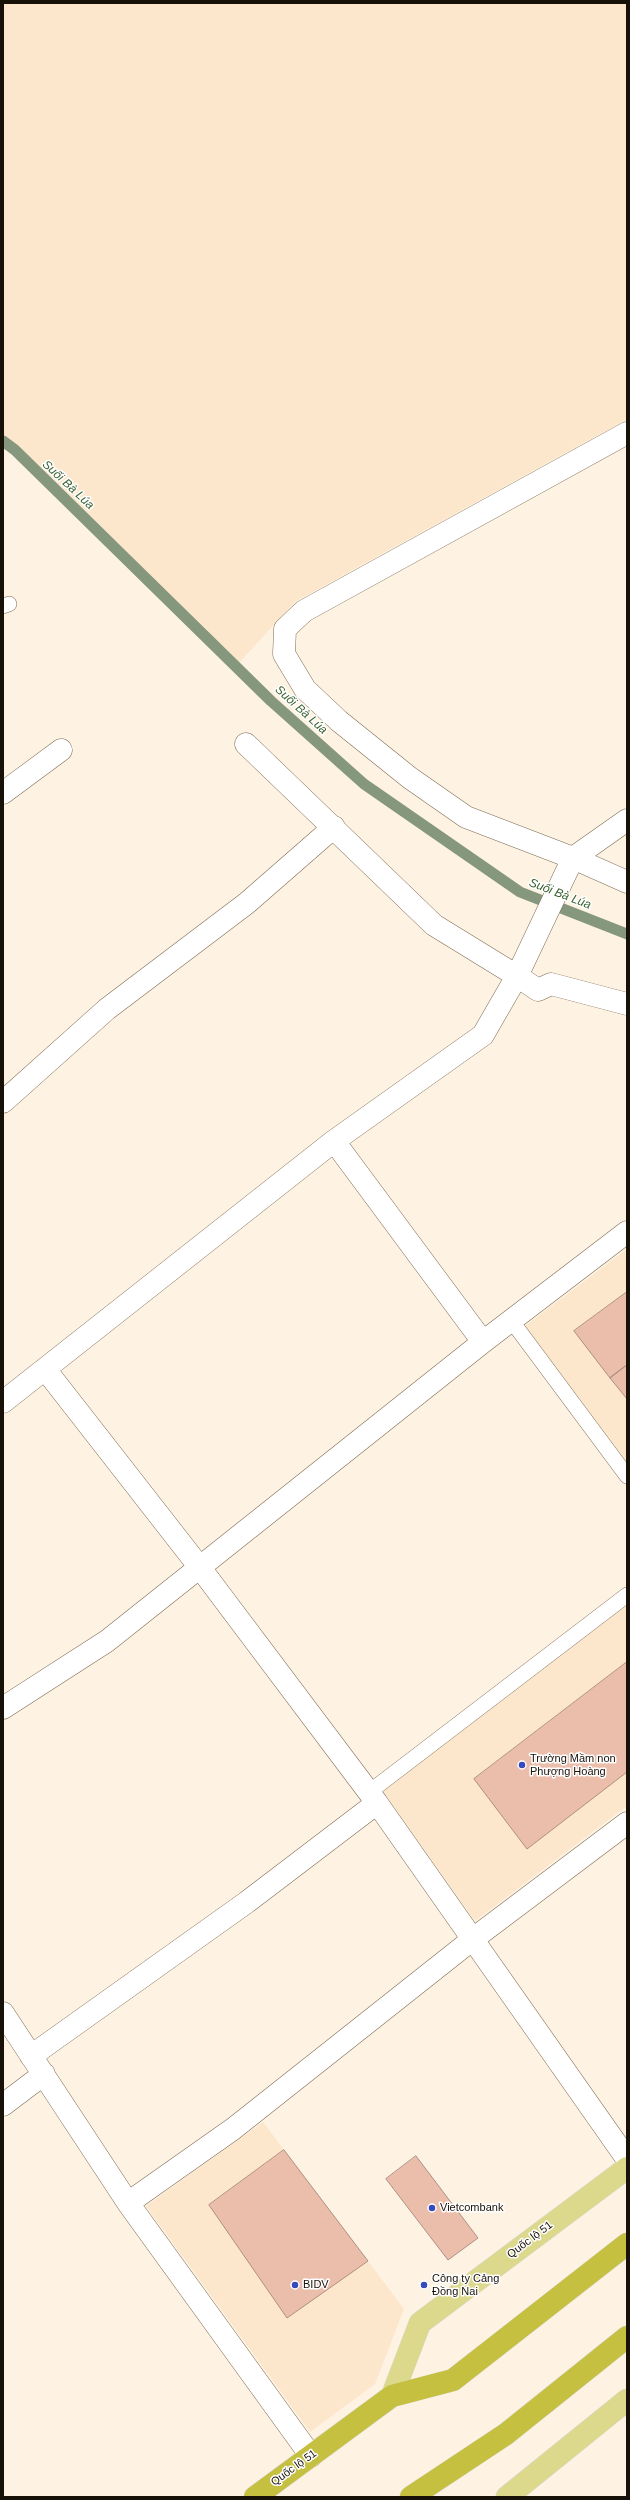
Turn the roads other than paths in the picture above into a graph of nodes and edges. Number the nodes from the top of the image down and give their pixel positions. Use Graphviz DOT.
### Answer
graph roads {
  1 [pos="627,433"];
  2 [pos="246,744"];
  3 [pos="60,750"];
  4 [pos="3,793"];
  5 [pos="627,820"];
  6 [pos="334,827"];
  7 [pos="573,858"];
  8 [pos="627,882"];
  9 [pos="517,976"];
  10 [pos="627,1004"];
  11 [pos="3,1102"];
  12 [pos="334,1141"];
  13 [pos="627,1232"];
  14 [pos="511,1320"];
  15 [pos="483,1342"];
  16 [pos="45,1369"];
  17 [pos="3,1402"];
  18 [pos="627,1476"];
  19 [pos="201,1569"];
  20 [pos="627,1595"];
  21 [pos="3,1708"];
  22 [pos="372,1798"];
  23 [pos="627,1823"];
  24 [pos="473,1939"];
  25 [pos="3,2013"];
  26 [pos="31,2056"];
  27 [pos="44,2074"];
  28 [pos="3,2105"];
  29 [pos="627,2159"];
  30 [pos="627,2168"];
  31 [pos="128,2203"];
  32 [pos="627,2244"];
  33 [pos="627,2337"];
  34 [pos="392,2396"];
  35 [pos="627,2400"];
  36 [pos="311,2456"];
  37 [pos="517,2494"];
  38 [pos="254,2497"];
  39 [pos="411,2497"];
  1 -- 7 [label="street"];
  2 -- 6 [label="street"];
  3 -- 4 [label="street"];
  5 -- 7 [label="street"];
  6 -- 9 [label="street"];
  6 -- 11 [label="street"];
  7 -- 8 [label="street"];
  7 -- 9 [label="street"];
  9 -- 10 [label="street"];
  9 -- 12 [label="street"];
  12 -- 15 [label="street"];
  12 -- 16 [label="street"];
  13 -- 14 [label="street"];
  14 -- 15 [label="street"];
  14 -- 18 [label="lane"];
  15 -- 19 [label="street"];
  16 -- 17 [label="street"];
  16 -- 19 [label="street"];
  19 -- 21 [label="street"];
  19 -- 22 [label="street"];
  20 -- 22 [label="lane"];
  22 -- 24 [label="street"];
  22 -- 26 [label="street"];
  23 -- 24 [label="street"];
  24 -- 29 [label="street"];
  24 -- 31 [label="street"];
  25 -- 26 [label="street"];
  26 -- 27 [label="street"];
  27 -- 28 [label="street"];
  27 -- 31 [label="street"];
  30 -- 34 [label="main road, Quốc lộ 51"];
  31 -- 36 [label="street"];
  32 -- 34 [label="highway, Quốc lộ 51"];
  33 -- 39 [label="highway"];
  34 -- 36 [label="highway, Quốc lộ 51"];
  35 -- 37 [label="main road"];
  36 -- 38 [label="highway, Quốc lộ 51"];
}
